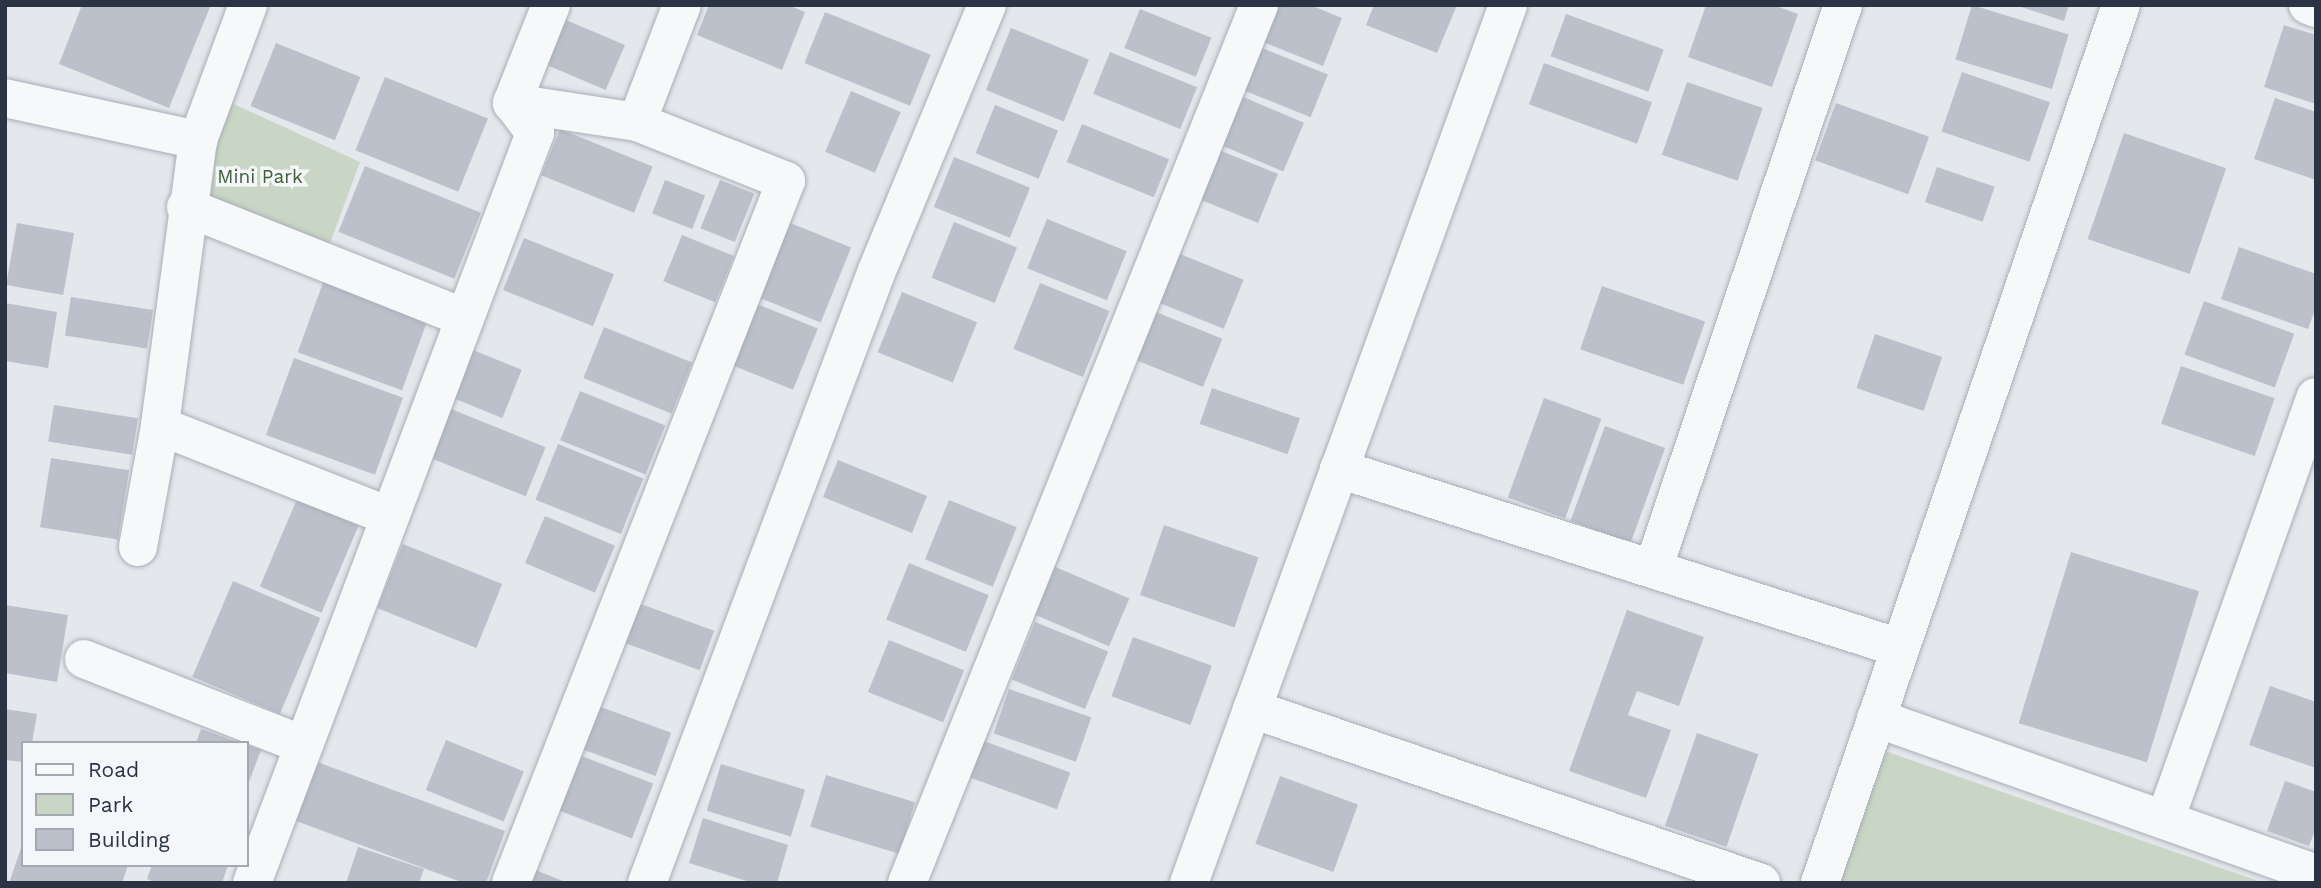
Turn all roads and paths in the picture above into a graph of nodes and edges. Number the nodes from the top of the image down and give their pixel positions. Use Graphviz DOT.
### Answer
graph roads {
  1 [pos="247,5"];
  2 [pos="551,5"];
  3 [pos="682,5"];
  4 [pos="987,5"];
  5 [pos="1259,5"];
  6 [pos="1508,5"];
  7 [pos="1843,5"];
  8 [pos="2121,5"];
  9 [pos="2308,5"];
  10 [pos="2316,8"];
  11 [pos="5,98"];
  12 [pos="512,103"];
  13 [pos="637,122"];
  14 [pos="198,140"];
  15 [pos="186,207"];
  16 [pos="463,317"];
  17 [pos="2316,397"];
  18 [pos="160,426"];
  19 [pos="1339,469"];
  20 [pos="388,516"];
  21 [pos="138,547"];
  22 [pos="1654,566"];
  23 [pos="1900,648"];
  24 [pos="84,659"];
  25 [pos="1252,709"];
  26 [pos="1876,718"];
  27 [pos="303,745"];
  28 [pos="2165,820"];
  29 [pos="2316,874"];
  30 [pos="252,883"];
  31 [pos="510,883"];
  32 [pos="647,883"];
  33 [pos="907,883"];
  34 [pos="1189,883"];
  35 [pos="1761,883"];
  36 [pos="1820,883"];
  1 -- 14 [label="street"];
  2 -- 12 [label="street"];
  3 -- 13 [label="street"];
  4 -- 32 [label="street"];
  5 -- 33 [label="street"];
  6 -- 19 [label="street"];
  7 -- 22 [label="street"];
  8 -- 23 [label="street"];
  9 -- 10 [label="street"];
  11 -- 14 [label="street"];
  12 -- 13 [label="street"];
  12 -- 16 [label="street"];
  13 -- 31 [label="street"];
  14 -- 15 [label="street"];
  15 -- 16 [label="street"];
  15 -- 18 [label="street"];
  16 -- 20 [label="street"];
  17 -- 28 [label="street"];
  18 -- 20 [label="street"];
  18 -- 21 [label="street"];
  19 -- 22 [label="street"];
  19 -- 25 [label="street"];
  20 -- 27 [label="street"];
  22 -- 23 [label="street"];
  23 -- 26 [label="street"];
  24 -- 27 [label="street"];
  25 -- 34 [label="street"];
  25 -- 35 [label="street"];
  26 -- 28 [label="street"];
  26 -- 36 [label="street"];
  27 -- 30 [label="street"];
  28 -- 29 [label="street"];
}
